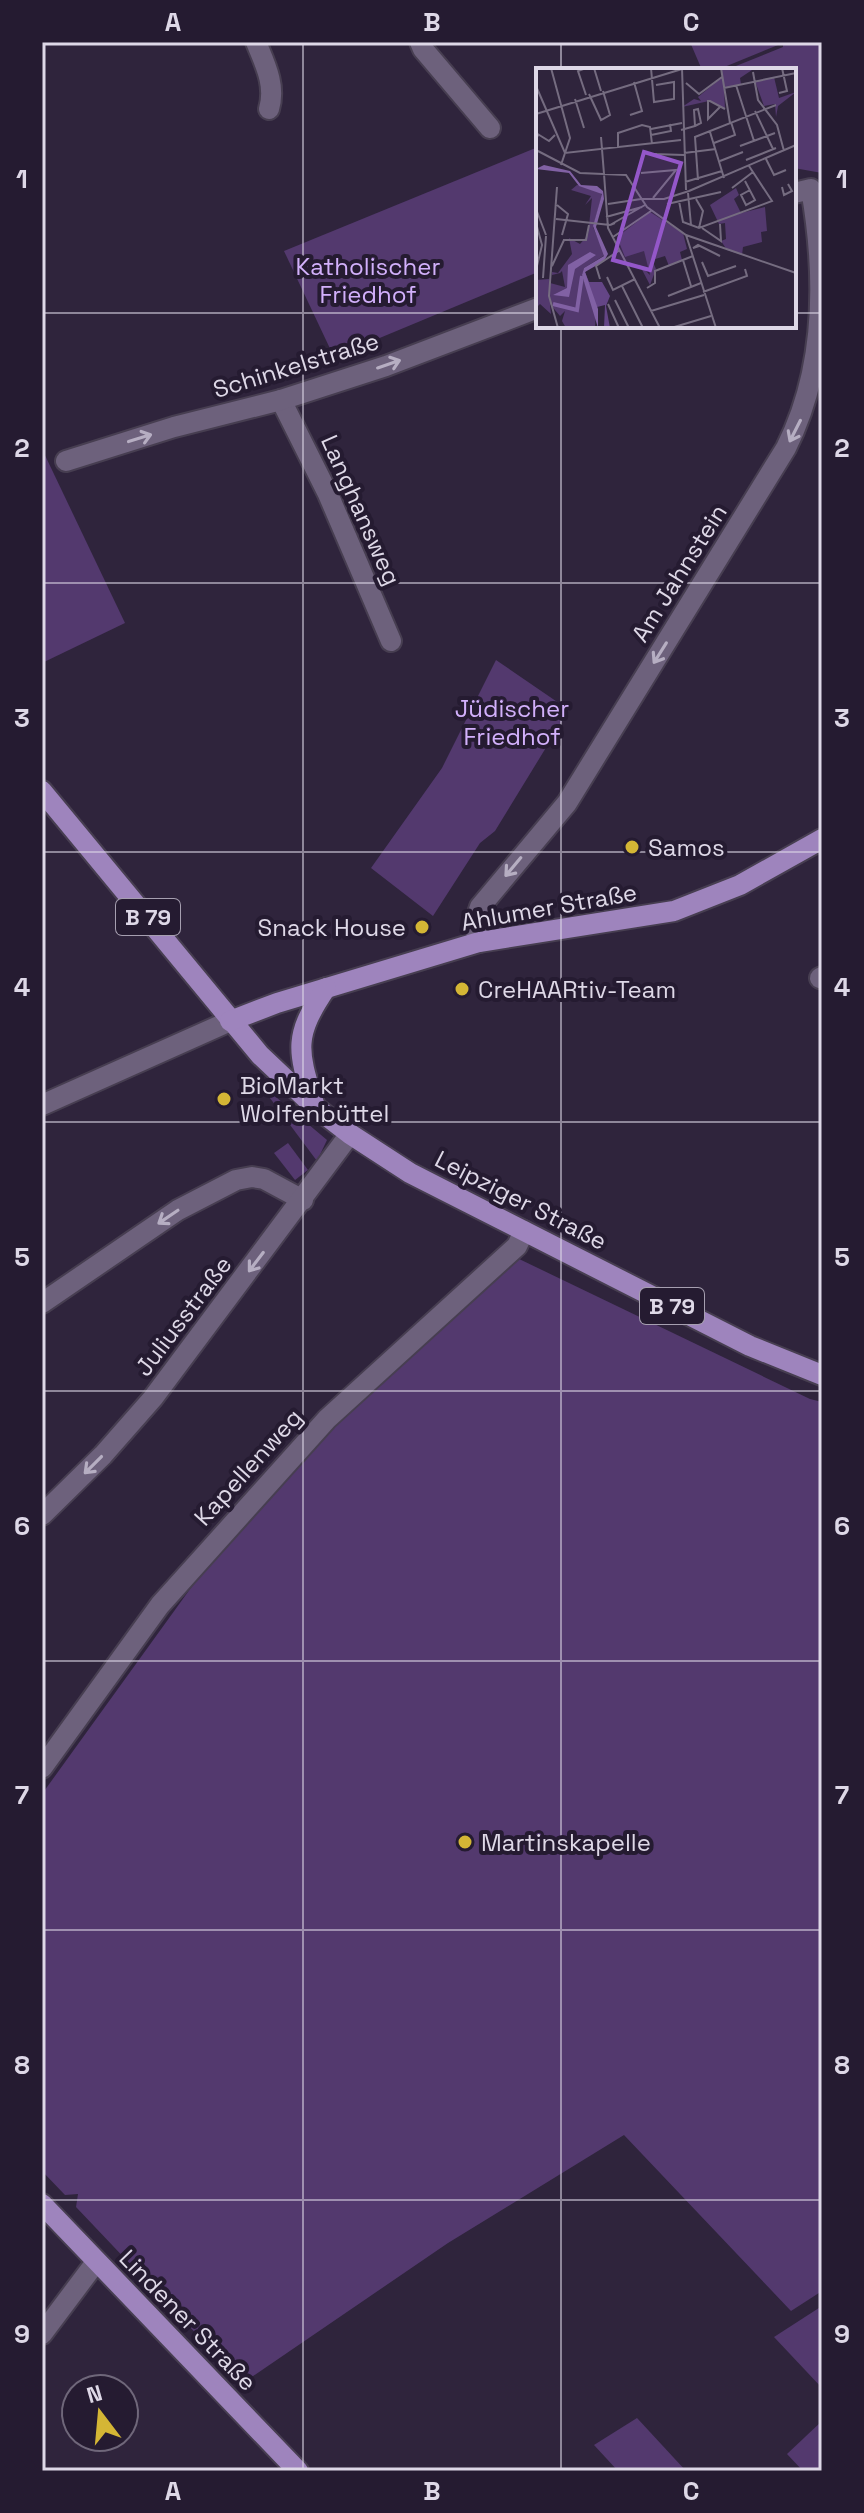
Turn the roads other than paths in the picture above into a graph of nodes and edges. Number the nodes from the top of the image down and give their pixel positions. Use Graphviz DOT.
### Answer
graph roads {
  1 [pos="256,42"];
  2 [pos="420,42"];
  3 [pos="269,109"];
  4 [pos="490,128"];
  5 [pos="802,191"];
  6 [pos="536,309"];
  7 [pos="281,400"];
  8 [pos="66,461"];
  9 [pos="391,641"];
  10 [pos="42,791"];
  11 [pos="822,839"];
  12 [pos="479,942"];
  13 [pos="326,988"];
  14 [pos="230,1021"];
  15 [pos="42,1105"];
  16 [pos="315,1107"];
  17 [pos="350,1134"];
  18 [pos="303,1200"];
  19 [pos="524,1231"];
  20 [pos="42,1303"];
  21 [pos="822,1375"];
  22 [pos="42,1515"];
  23 [pos="42,1768"];
  24 [pos="42,2204"];
  25 [pos="96,2262"];
  26 [pos="42,2334"];
  27 [pos="298,2471"];
  1 -- 3 [label="street"];
  2 -- 4 [label="street"];
  5 -- 12 [label="street, Am Jahnstein, one-way"];
  7 -- 6 [label="street, Schinkelstraße, one-way"];
  8 -- 7 [label="street, Schinkelstraße, one-way"];
  7 -- 9 [label="street, Langhansweg"];
  10 -- 14 [label="main road, B 79"];
  11 -- 12 [label="main road, Ahlumer Straße"];
  12 -- 13 [label="main road, Ahlumer Straße"];
  13 -- 14 [label="main road, Ahlumer Straße"];
  13 -- 16 [label="main road"];
  14 -- 15 [label="street"];
  14 -- 16 [label="main road, Leipziger Straße / B 79"];
  16 -- 17 [label="main road, Leipziger Straße / B 79"];
  17 -- 18 [label="street, Juliusstraße"];
  17 -- 19 [label="main road, Leipziger Straße / B 79"];
  18 -- 20 [label="street, one-way"];
  18 -- 22 [label="street, Juliusstraße, one-way"];
  19 -- 21 [label="main road, Leipziger Straße / B 79"];
  19 -- 23 [label="street, Kapellenweg"];
  24 -- 25 [label="main road, Lindener Straße"];
  25 -- 26 [label="street"];
  25 -- 27 [label="main road, Lindener Straße"];
}
